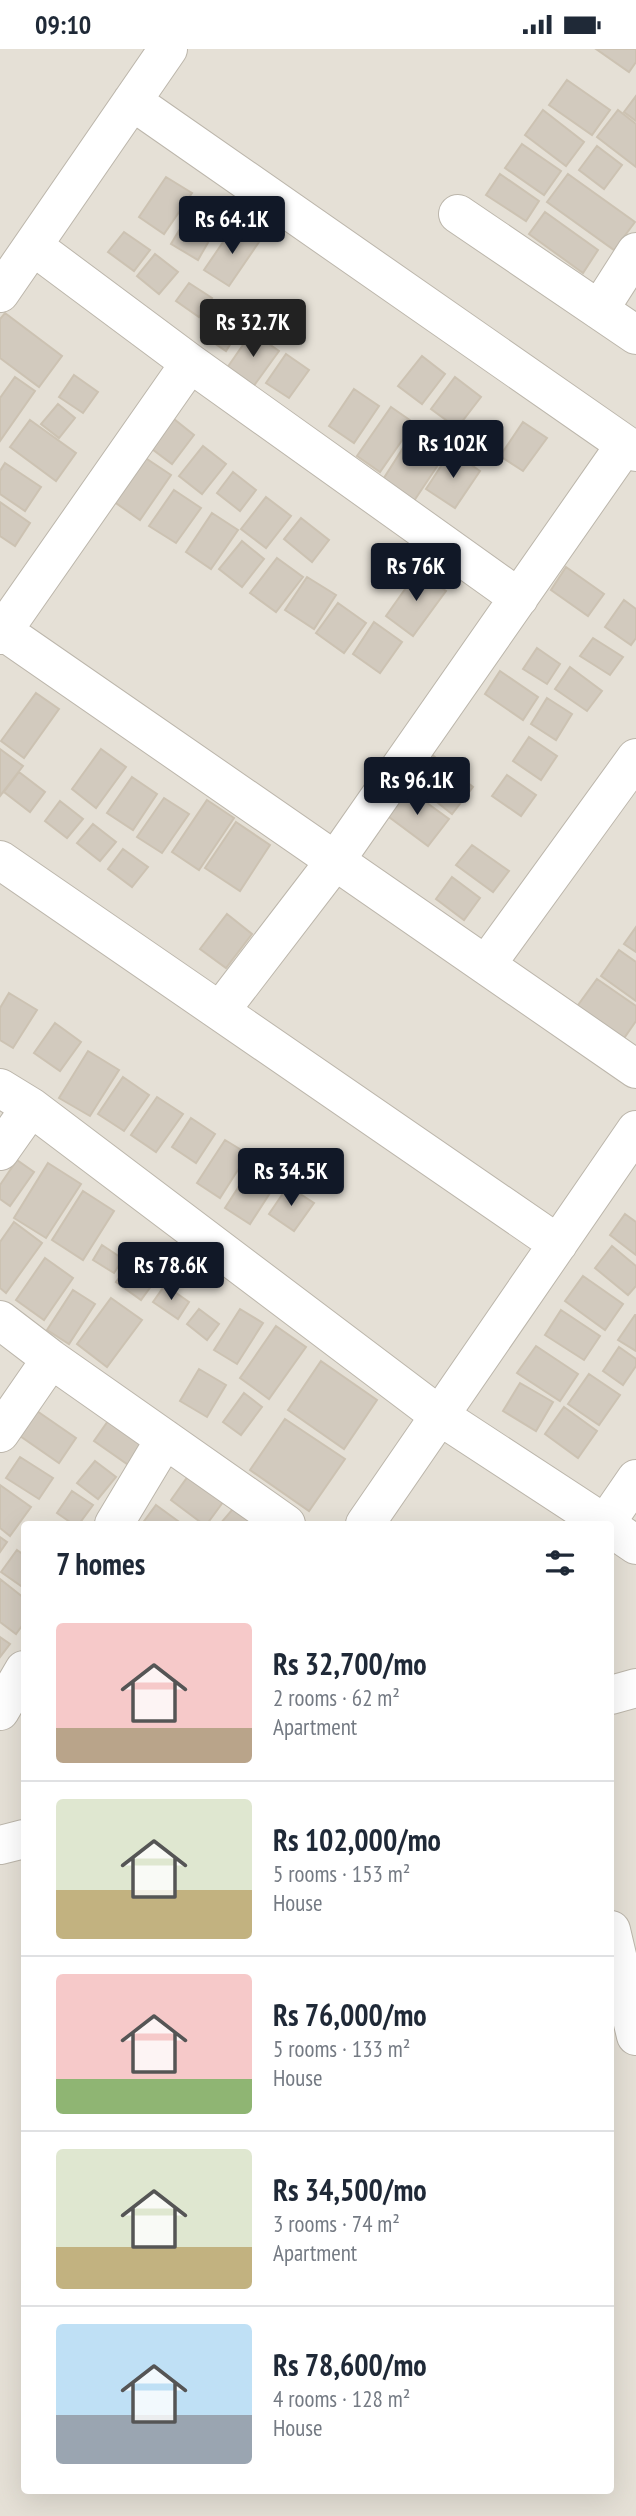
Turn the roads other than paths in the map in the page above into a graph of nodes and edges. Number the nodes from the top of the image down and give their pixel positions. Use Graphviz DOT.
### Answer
graph roads {
  1 [pos="168,49"];
  2 [pos="132,101"];
  3 [pos="458,214"];
  4 [pos="33,246"];
  5 [pos="636,252"];
  6 [pos="0,293"];
  7 [pos="599,310"];
  8 [pos="636,335"];
  9 [pos="190,363"];
  10 [pos="631,449"];
  11 [pos="519,598"];
  12 [pos="1,633"];
  13 [pos="636,758"];
  14 [pos="1,861"];
  15 [pos="335,861"];
  16 [pos="486,965"];
  17 [pos="220,1011"];
  18 [pos="636,1069"];
  19 [pos="15,1098"];
  20 [pos="636,1130"];
  21 [pos="0,1151"];
  22 [pos="558,1244"];
  23 [pos="0,1320"];
  24 [pos="51,1359"];
  25 [pos="440,1416"];
  26 [pos="0,1433"];
  27 [pos="165,1439"];
  28 [pos="636,1479"];
  29 [pos="116,1521"];
  30 [pos="282,1521"];
  31 [pos="367,1521"];
  32 [pos="600,1521"];
  33 [pos="607,1521"];
  34 [pos="614,1530"];
  35 [pos="636,1545"];
  36 [pos="21,1676"];
  37 [pos="636,1688"];
  38 [pos="614,1694"];
  39 [pos="0,1711"];
  40 [pos="21,1840"];
  41 [pos="0,1845"];
  42 [pos="614,1943"];
  43 [pos="636,2036"];
  1 -- 2 [label="street"];
  2 -- 4 [label="street"];
  2 -- 10 [label="street"];
  3 -- 7 [label="street"];
  4 -- 6 [label="street"];
  4 -- 9 [label="street"];
  5 -- 7 [label="street"];
  7 -- 8 [label="street"];
  9 -- 11 [label="street"];
  9 -- 12 [label="street"];
  10 -- 11 [label="street"];
  11 -- 15 [label="street"];
  12 -- 15 [label="street"];
  13 -- 16 [label="street"];
  14 -- 17 [label="street"];
  15 -- 16 [label="street"];
  15 -- 17 [label="street"];
  16 -- 18 [label="street"];
  17 -- 22 [label="street"];
  19 -- 21 [label="street"];
  19 -- 25 [label="street"];
  20 -- 22 [label="street"];
  22 -- 25 [label="street"];
  23 -- 24 [label="street"];
  24 -- 26 [label="street"];
  24 -- 27 [label="street"];
  25 -- 31 [label="street"];
  25 -- 32 [label="street"];
  27 -- 29 [label="street"];
  27 -- 30 [label="street"];
  28 -- 33 [label="street"];
  34 -- 35 [label="street"];
  36 -- 39 [label="street"];
  37 -- 38 [label="street"];
  40 -- 41 [label="street"];
  42 -- 43 [label="street"];
}
